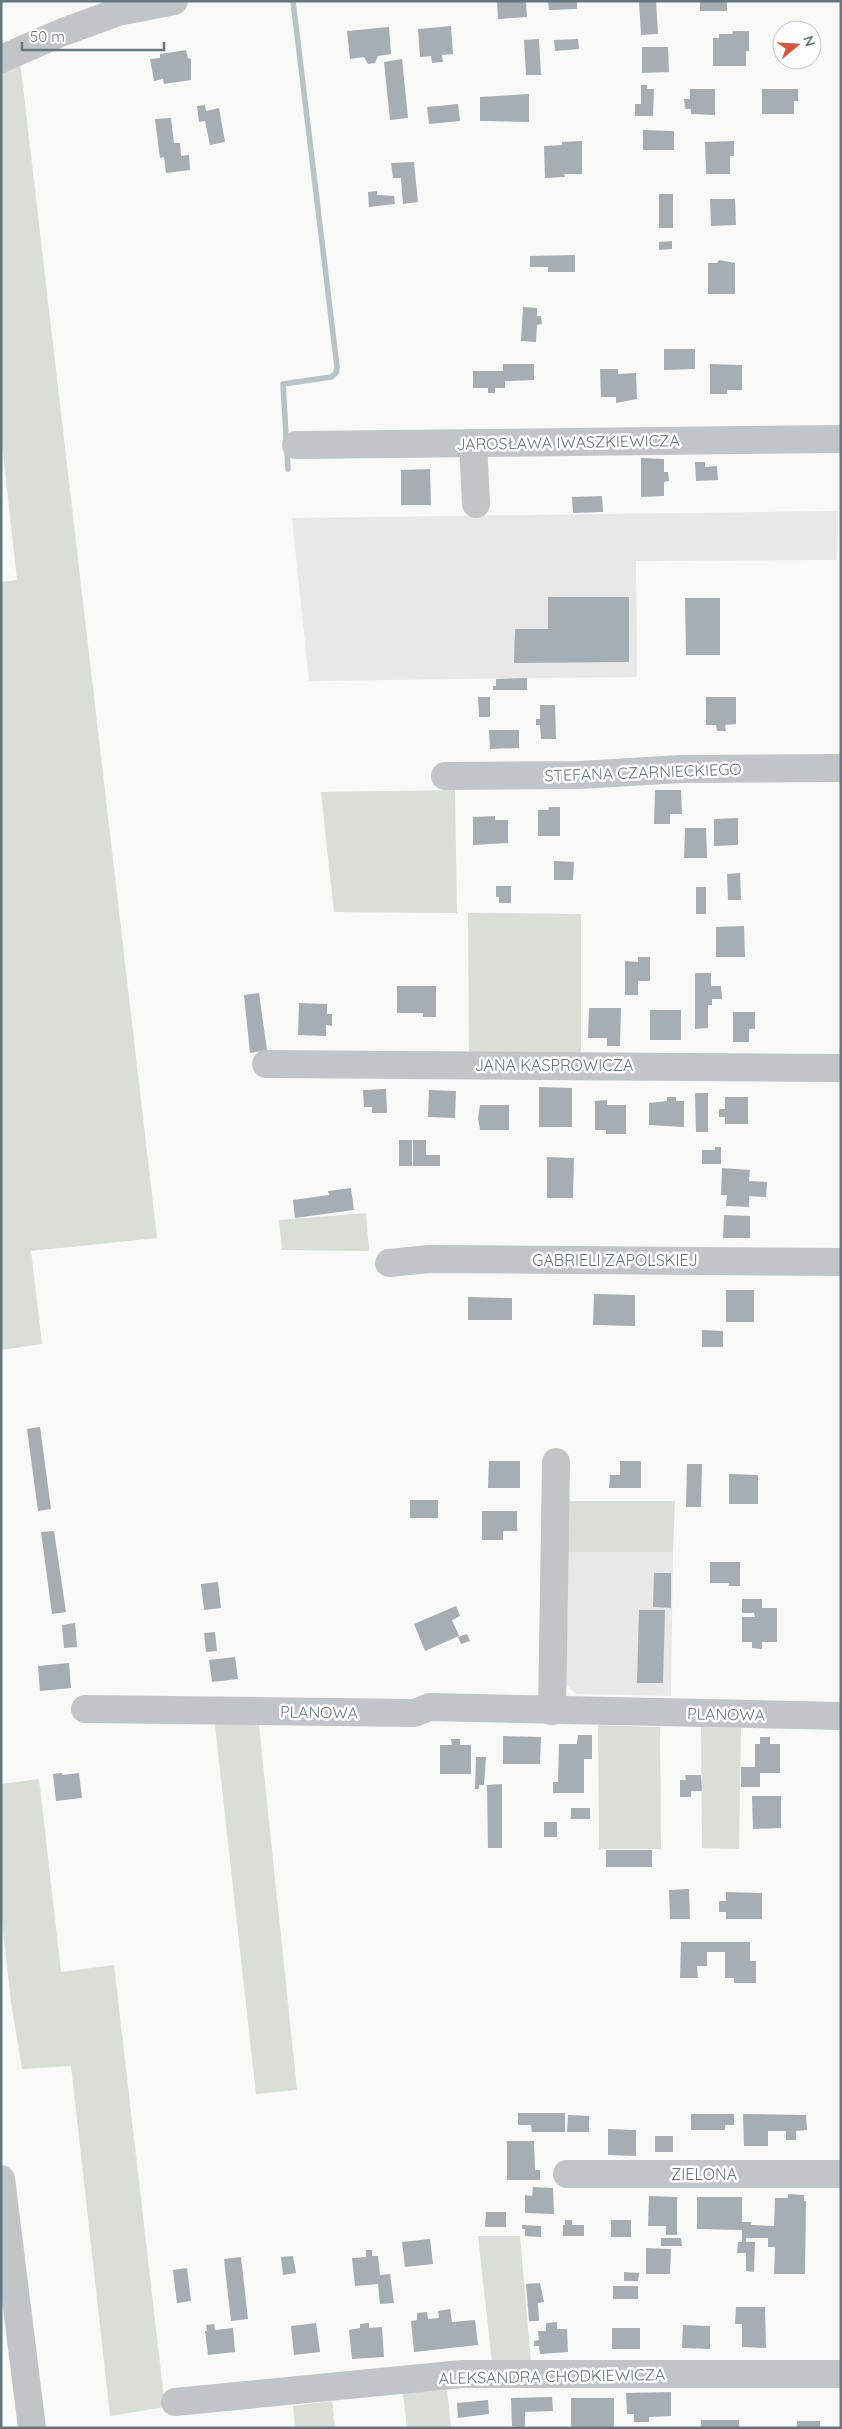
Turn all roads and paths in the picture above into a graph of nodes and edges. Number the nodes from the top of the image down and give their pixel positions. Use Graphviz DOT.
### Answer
graph roads {
  1 [pos="174,1"];
  2 [pos="1,59"];
  3 [pos="841,439"];
  4 [pos="473,443"];
  5 [pos="296,445"];
  6 [pos="476,504"];
  7 [pos="841,768"];
  8 [pos="445,776"];
  9 [pos="266,1064"];
  10 [pos="841,1068"];
  11 [pos="841,1262"];
  12 [pos="389,1263"];
  13 [pos="556,1462"];
  14 [pos="85,1708"];
  15 [pos="552,1711"];
  16 [pos="841,1716"];
  17 [pos="567,2174"];
  18 [pos="841,2174"];
  19 [pos="1,2179"];
  20 [pos="841,2374"];
  21 [pos="175,2402"];
  22 [pos="32,2428"];
  1 -- 2 [label="street"];
  3 -- 4 [label="street, JAROSŁAWA IWASZKIEWICZA"];
  4 -- 5 [label="street, JAROSŁAWA IWASZKIEWICZA"];
  4 -- 6 [label="street"];
  7 -- 8 [label="street, STEFANA CZARNIECKIEGO"];
  9 -- 10 [label="street, JANA KASPROWICZA"];
  11 -- 12 [label="street, GABRIELI ZAPOLSKIEJ"];
  13 -- 15 [label="street"];
  14 -- 15 [label="street, PLANOWA"];
  15 -- 16 [label="street, PLANOWA"];
  17 -- 18 [label="street, ZIELONA"];
  19 -- 22 [label="street"];
  20 -- 21 [label="street, ALEKSANDRA CHODKIEWICZA"];
}
